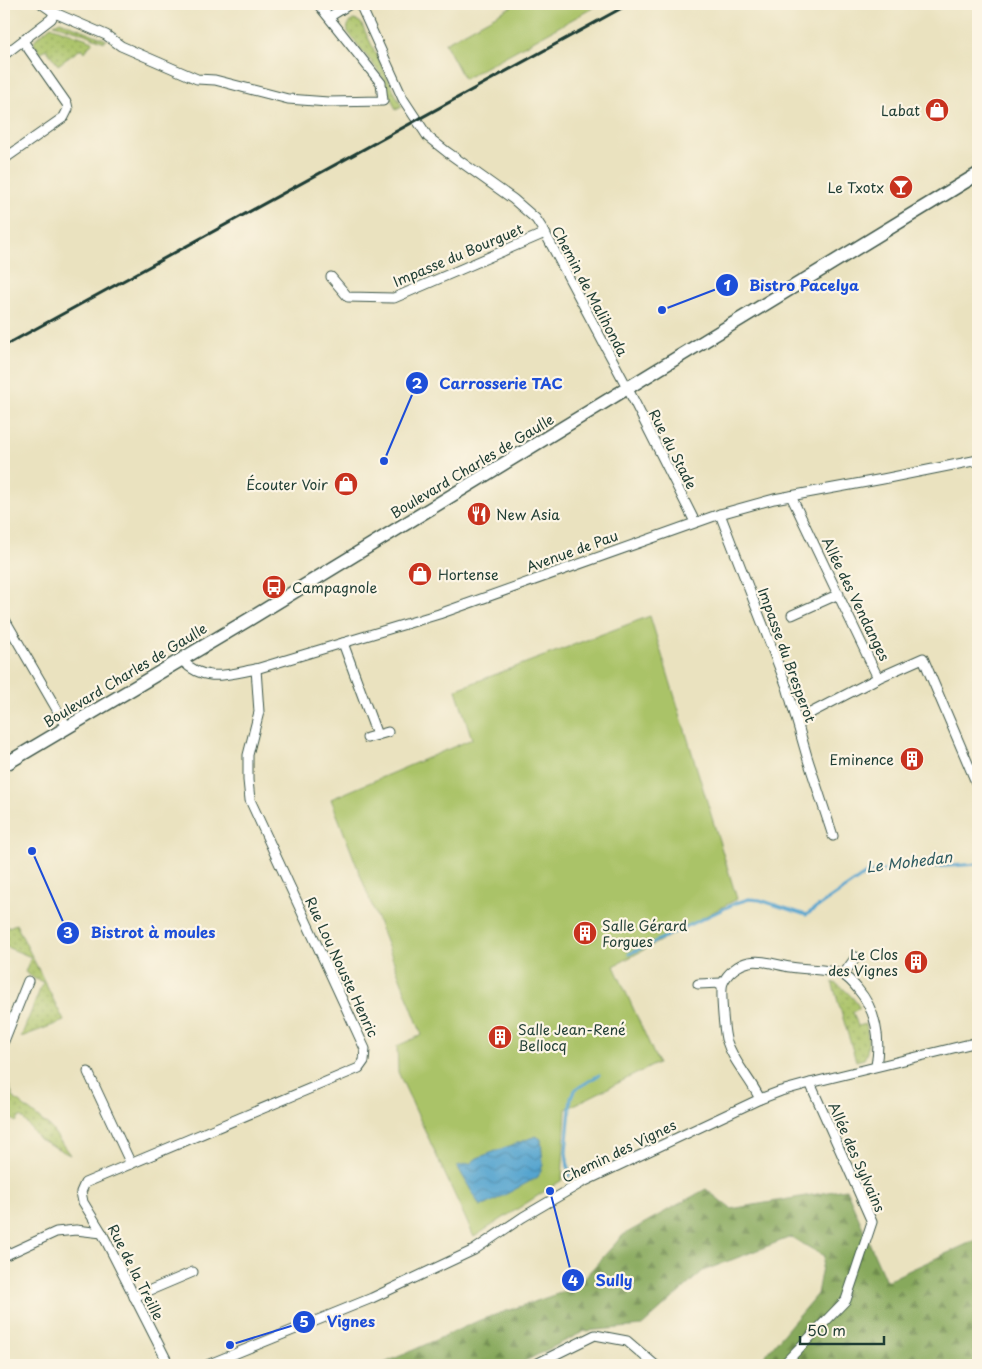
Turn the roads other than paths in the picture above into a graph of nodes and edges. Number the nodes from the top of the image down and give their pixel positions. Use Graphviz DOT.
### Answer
graph roads {
  1 [pos="42,4"];
  2 [pos="319,4"];
  3 [pos="350,4"];
  4 [pos="360,4"];
  5 [pos="55,13"];
  6 [pos="329,17"];
  7 [pos="23,41"];
  8 [pos="4,55"];
  9 [pos="4,159"];
  10 [pos="978,174"];
  11 [pos="545,233"];
  12 [pos="330,277"];
  13 [pos="628,389"];
  14 [pos="978,460"];
  15 [pos="791,496"];
  16 [pos="720,514"];
  17 [pos="695,522"];
  18 [pos="838,594"];
  19 [pos="792,615"];
  20 [pos="4,618"];
  21 [pos="343,644"];
  22 [pos="182,660"];
  23 [pos="256,669"];
  24 [pos="878,678"];
  25 [pos="797,720"];
  26 [pos="67,727"];
  27 [pos="388,732"];
  28 [pos="378,735"];
  29 [pos="367,738"];
  30 [pos="4,765"];
  31 [pos="978,787"];
  32 [pos="833,836"];
  33 [pos="856,958"];
  34 [pos="843,975"];
  35 [pos="28,981"];
  36 [pos="722,983"];
  37 [pos="698,984"];
  38 [pos="4,1041"];
  39 [pos="978,1042"];
  40 [pos="876,1066"];
  41 [pos="88,1072"];
  42 [pos="810,1083"];
  43 [pos="760,1098"];
  44 [pos="130,1164"];
  45 [pos="81,1192"];
  46 [pos="102,1234"];
  47 [pos="4,1256"];
  48 [pos="193,1272"];
  49 [pos="134,1297"];
  50 [pos="169,1365"];
  51 [pos="207,1365"];
  52 [pos="534,1365"];
  53 [pos="655,1365"];
  54 [pos="783,1365"];
  1 -- 5 [label="street"];
  2 -- 6 [label="street"];
  3 -- 6 [label="street"];
  4 -- 11 [label="street, Chemin de Malihonda"];
  5 -- 6 [label="street"];
  5 -- 7 [label="street"];
  7 -- 8 [label="street"];
  7 -- 9 [label="street"];
  10 -- 13 [label="main road, Boulevard Charles de Gaulle"];
  11 -- 12 [label="street, Impasse du Bourguet"];
  11 -- 13 [label="street, Chemin de Malihonda"];
  13 -- 17 [label="street, Rue du Stade"];
  13 -- 22 [label="main road, Boulevard Charles de Gaulle"];
  14 -- 15 [label="street, Avenue de Pau"];
  15 -- 16 [label="street, Avenue de Pau"];
  15 -- 18 [label="street, Allée des Vendanges"];
  16 -- 17 [label="street, Avenue de Pau"];
  16 -- 25 [label="street, Impasse du Bresperot"];
  17 -- 21 [label="street, Avenue de Pau"];
  18 -- 19 [label="street"];
  18 -- 24 [label="street, Allée des Vendanges"];
  20 -- 26 [label="street"];
  21 -- 23 [label="street, Avenue de Pau"];
  21 -- 28 [label="street"];
  22 -- 23 [label="street, Avenue de Pau"];
  22 -- 26 [label="main road, Boulevard Charles de Gaulle"];
  23 -- 44 [label="street, Rue Lou Nouste Henric"];
  24 -- 25 [label="street"];
  24 -- 31 [label="street, Allée des Vendanges"];
  25 -- 32 [label="street, Impasse du Bresperot"];
  26 -- 30 [label="main road, Boulevard Charles de Gaulle"];
  27 -- 28 [label="street"];
  28 -- 29 [label="street"];
  33 -- 34 [label="street"];
  34 -- 36 [label="street"];
  34 -- 40 [label="street"];
  35 -- 38 [label="street"];
  36 -- 37 [label="street"];
  36 -- 43 [label="street"];
  39 -- 40 [label="street, Chemin des Vignes"];
  40 -- 42 [label="street, Chemin des Vignes"];
  41 -- 44 [label="street"];
  42 -- 43 [label="street, Chemin des Vignes"];
  42 -- 54 [label="street, Allée des Sylvains"];
  43 -- 51 [label="street, Chemin des Vignes"];
  44 -- 45 [label="street, Rue Lou Nouste Henric"];
  45 -- 46 [label="street, Rue de la Treille"];
  46 -- 47 [label="street"];
  46 -- 49 [label="street, Rue de la Treille"];
  48 -- 49 [label="street"];
  49 -- 50 [label="street, Rue de la Treille"];
  52 -- 53 [label="street"];
}
